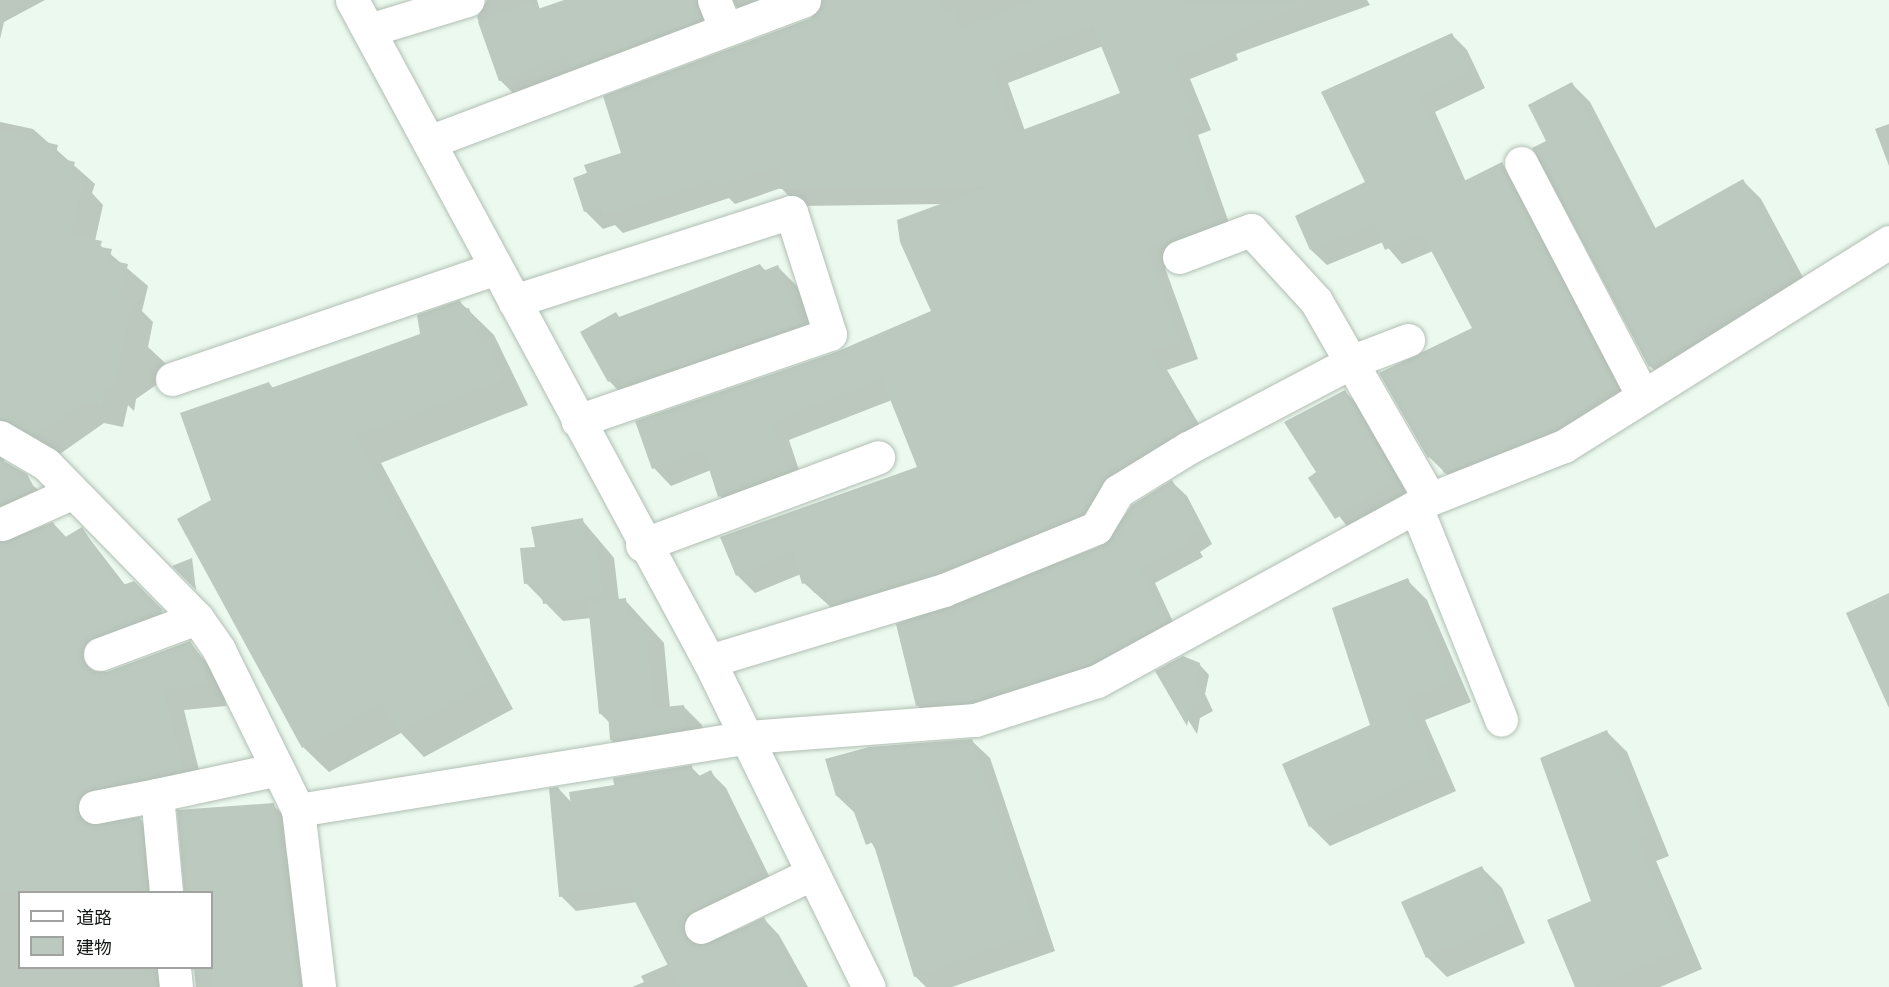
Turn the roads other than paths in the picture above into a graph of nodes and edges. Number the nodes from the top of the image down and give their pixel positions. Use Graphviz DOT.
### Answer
graph roads {
  1 [pos="352,0"];
  2 [pos="468,0"];
  3 [pos="804,0"];
  4 [pos="720,15"];
  5 [pos="369,30"];
  6 [pos="429,142"];
  7 [pos="1521,163"];
  8 [pos="1889,242"];
  9 [pos="1179,256"];
  10 [pos="496,268"];
  11 [pos="514,302"];
  12 [pos="1408,340"];
  13 [pos="1353,361"];
  14 [pos="172,379"];
  15 [pos="1643,396"];
  16 [pos="578,421"];
  17 [pos="0,437"];
  18 [pos="878,457"];
  19 [pos="71,493"];
  20 [pos="1423,503"];
  21 [pos="2,524"];
  22 [pos="642,545"];
  23 [pos="197,618"];
  24 [pos="100,654"];
  25 [pos="709,661"];
  26 [pos="1501,720"];
  27 [pos="748,737"];
  28 [pos="273,770"];
  29 [pos="156,795"];
  30 [pos="95,807"];
  31 [pos="298,810"];
  32 [pos="811,874"];
  33 [pos="166,891"];
  34 [pos="701,927"];
  35 [pos="174,969"];
  36 [pos="176,987"];
  37 [pos="319,987"];
  38 [pos="869,987"];
  1 -- 5 [label="street"];
  2 -- 5 [label="street"];
  3 -- 4 [label="street"];
  4 -- 6 [label="street"];
  5 -- 6 [label="street"];
  6 -- 10 [label="street"];
  7 -- 15 [label="street"];
  8 -- 15 [label="street"];
  9 -- 13 [label="street"];
  10 -- 11 [label="street"];
  10 -- 14 [label="street"];
  11 -- 16 [label="street"];
  11 -- 16 [label="street"];
  12 -- 13 [label="street"];
  13 -- 20 [label="street"];
  13 -- 25 [label="street"];
  15 -- 20 [label="street"];
  16 -- 22 [label="street"];
  17 -- 19 [label="street"];
  18 -- 22 [label="street"];
  19 -- 21 [label="street"];
  19 -- 23 [label="street"];
  20 -- 26 [label="street"];
  20 -- 27 [label="street"];
  22 -- 25 [label="street"];
  23 -- 24 [label="street"];
  23 -- 28 [label="street"];
  25 -- 27 [label="street"];
  27 -- 31 [label="street"];
  27 -- 32 [label="street"];
  28 -- 29 [label="street"];
  28 -- 31 [label="street"];
  29 -- 30 [label="street"];
  29 -- 33 [label="street"];
  31 -- 37 [label="street"];
  32 -- 34 [label="street"];
  32 -- 38 [label="street"];
  35 -- 36 [label="street"];
}
